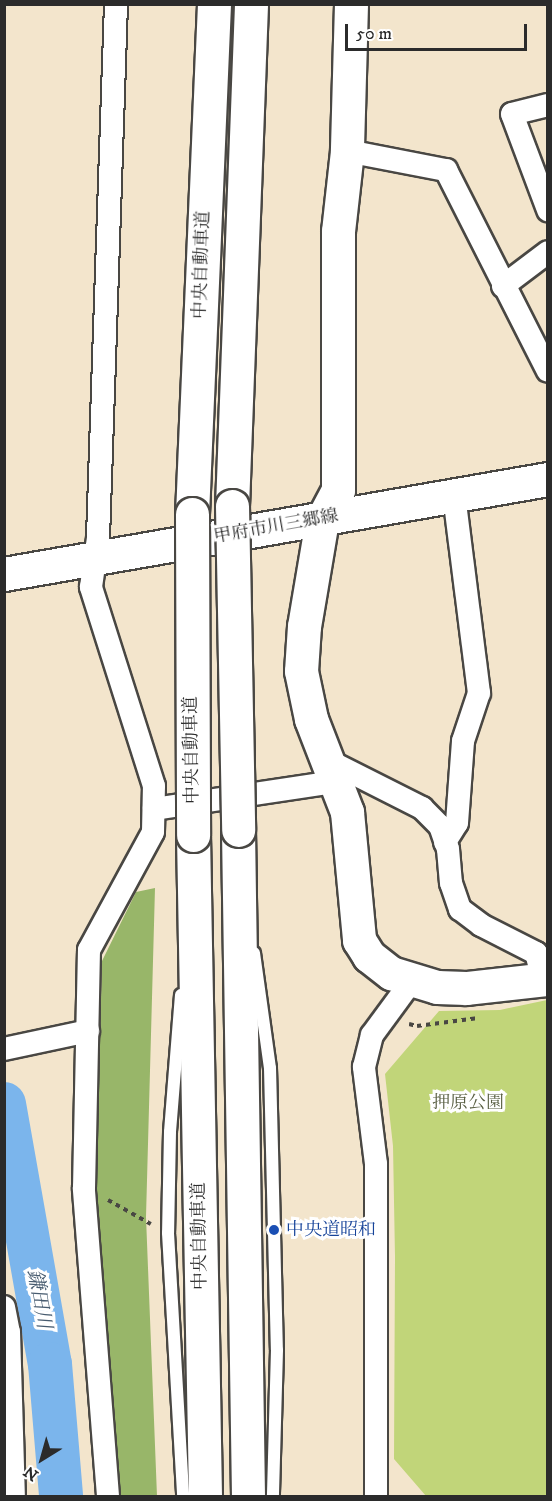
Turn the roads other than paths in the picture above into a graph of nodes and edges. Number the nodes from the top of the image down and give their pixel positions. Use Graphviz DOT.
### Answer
graph roads {
  1 [pos="116,4"];
  2 [pos="214,4"];
  3 [pos="251,4"];
  4 [pos="351,4"];
  5 [pos="548,105"];
  6 [pos="347,151"];
  7 [pos="548,210"];
  8 [pos="548,252"];
  9 [pos="502,286"];
  10 [pos="548,371"];
  11 [pos="548,480"];
  12 [pos="454,495"];
  13 [pos="322,520"];
  14 [pos="94,558"];
  15 [pos="4,574"];
  16 [pos="329,771"];
  17 [pos="153,809"];
  18 [pos="238,830"];
  19 [pos="193,836"];
  20 [pos="445,842"];
  21 [pos="545,980"];
  22 [pos="411,982"];
  23 [pos="88,1031"];
  24 [pos="4,1049"];
  25 [pos="4,1307"];
  26 [pos="14,1497"];
  27 [pos="108,1497"];
  28 [pos="183,1497"];
  29 [pos="205,1497"];
  30 [pos="248,1497"];
  31 [pos="273,1497"];
  32 [pos="376,1497"];
  1 -- 14 [label="street"];
  2 -- 19 [label="main road, 中央自動車道, bridge"];
  3 -- 18 [label="main road, 中央自動車道, bridge"];
  4 -- 6 [label="main road"];
  5 -- 7 [label="street"];
  6 -- 9 [label="street"];
  6 -- 13 [label="main road"];
  8 -- 9 [label="street"];
  9 -- 10 [label="street"];
  11 -- 12 [label="main road, 甲府市川三郷線"];
  12 -- 13 [label="main road, 甲府市川三郷線"];
  12 -- 20 [label="street"];
  13 -- 14 [label="main road, 甲府市川三郷線"];
  13 -- 16 [label="main road"];
  14 -- 15 [label="main road, 甲府市川三郷線"];
  14 -- 17 [label="street"];
  16 -- 17 [label="street"];
  16 -- 20 [label="street"];
  16 -- 22 [label="main road"];
  17 -- 23 [label="street"];
  18 -- 30 [label="main road, 中央自動車道"];
  18 -- 31 [label="lane"];
  19 -- 28 [label="lane"];
  19 -- 29 [label="main road, 中央自動車道"];
  20 -- 21 [label="street"];
  21 -- 22 [label="main road"];
  22 -- 32 [label="street"];
  23 -- 24 [label="street"];
  23 -- 27 [label="street"];
  25 -- 26 [label="street"];
}
